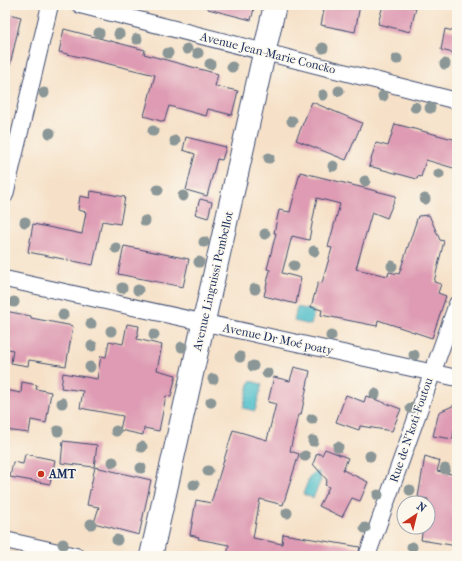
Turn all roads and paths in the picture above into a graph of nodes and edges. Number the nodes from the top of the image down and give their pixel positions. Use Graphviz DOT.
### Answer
graph roads {
  1 [pos="50,5"];
  2 [pos="80,5"];
  3 [pos="275,5"];
  4 [pos="265,52"];
  5 [pos="457,101"];
  6 [pos="5,195"];
  7 [pos="5,280"];
  8 [pos="457,304"];
  9 [pos="203,324"];
  10 [pos="432,371"];
  11 [pos="457,378"];
  12 [pos="5,540"];
  13 [pos="76,556"];
  14 [pos="151,556"];
  15 [pos="367,556"];
  1 -- 6 [label="street"];
  2 -- 4 [label="street, Avenue Jean-Marie Concko"];
  3 -- 4 [label="street, Avenue Linguissi Pembellot"];
  4 -- 5 [label="street, Avenue Jean-Marie Concko"];
  4 -- 9 [label="street, Avenue Linguissi Pembellot"];
  7 -- 9 [label="street, Avenue Dr Moé poaty"];
  8 -- 10 [label="street, Rue de N'koti-Foutou"];
  9 -- 10 [label="street, Avenue Dr Moé poaty"];
  9 -- 14 [label="street, Avenue Linguissi Pembellot"];
  10 -- 11 [label="street, Avenue Dr Moé poaty"];
  10 -- 15 [label="street, Rue de N'koti-Foutou"];
  12 -- 13 [label="street"];
}
